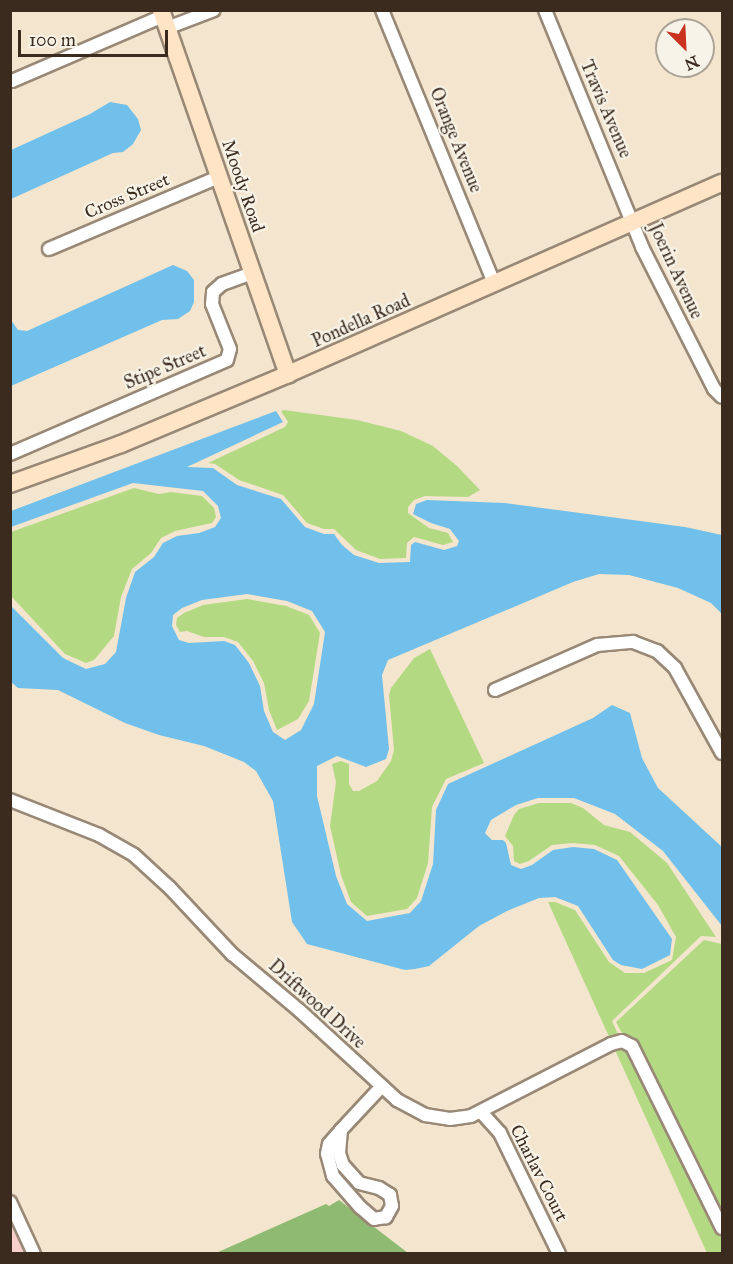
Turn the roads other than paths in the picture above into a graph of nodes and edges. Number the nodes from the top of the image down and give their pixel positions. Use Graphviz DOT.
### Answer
graph roads {
  1 [pos="214,10"];
  2 [pos="382,10"];
  3 [pos="545,10"];
  4 [pos="164,18"];
  5 [pos="12,81"];
  6 [pos="219,177"];
  7 [pos="723,183"];
  8 [pos="633,222"];
  9 [pos="49,249"];
  10 [pos="252,273"];
  11 [pos="494,283"];
  12 [pos="288,374"];
  13 [pos="723,396"];
  14 [pos="10,454"];
  15 [pos="10,484"];
  16 [pos="495,690"];
  17 [pos="723,753"];
  18 [pos="10,800"];
  19 [pos="382,1086"];
  20 [pos="482,1113"];
  21 [pos="341,1130"];
  22 [pos="356,1181"];
  23 [pos="346,1191"];
  24 [pos="10,1202"];
  25 [pos="723,1228"];
  26 [pos="34,1254"];
  27 [pos="559,1254"];
  1 -- 4 [label="street"];
  2 -- 11 [label="street, Orange Avenue"];
  3 -- 8 [label="street, Travis Avenue"];
  4 -- 5 [label="street"];
  4 -- 6 [label="main road, Moody Road"];
  6 -- 9 [label="street, Cross Street"];
  6 -- 10 [label="main road, Moody Road"];
  7 -- 8 [label="main road, Pondella Road"];
  8 -- 11 [label="main road, Pondella Road"];
  8 -- 13 [label="street, Joerin Avenue"];
  10 -- 12 [label="main road, Moody Road"];
  10 -- 14 [label="street, Stipe Street"];
  11 -- 12 [label="main road, Pondella Road"];
  12 -- 15 [label="main road, Pondella Road"];
  16 -- 17 [label="street"];
  18 -- 19 [label="street, Driftwood Drive"];
  19 -- 20 [label="street, Driftwood Drive"];
  19 -- 21 [label="street"];
  20 -- 25 [label="street, Driftwood Drive"];
  20 -- 27 [label="street, Charlav Court"];
  21 -- 22 [label="street"];
  21 -- 23 [label="street"];
  22 -- 23 [label="street"];
  22 -- 23 [label="street"];
  24 -- 26 [label="street"];
}
